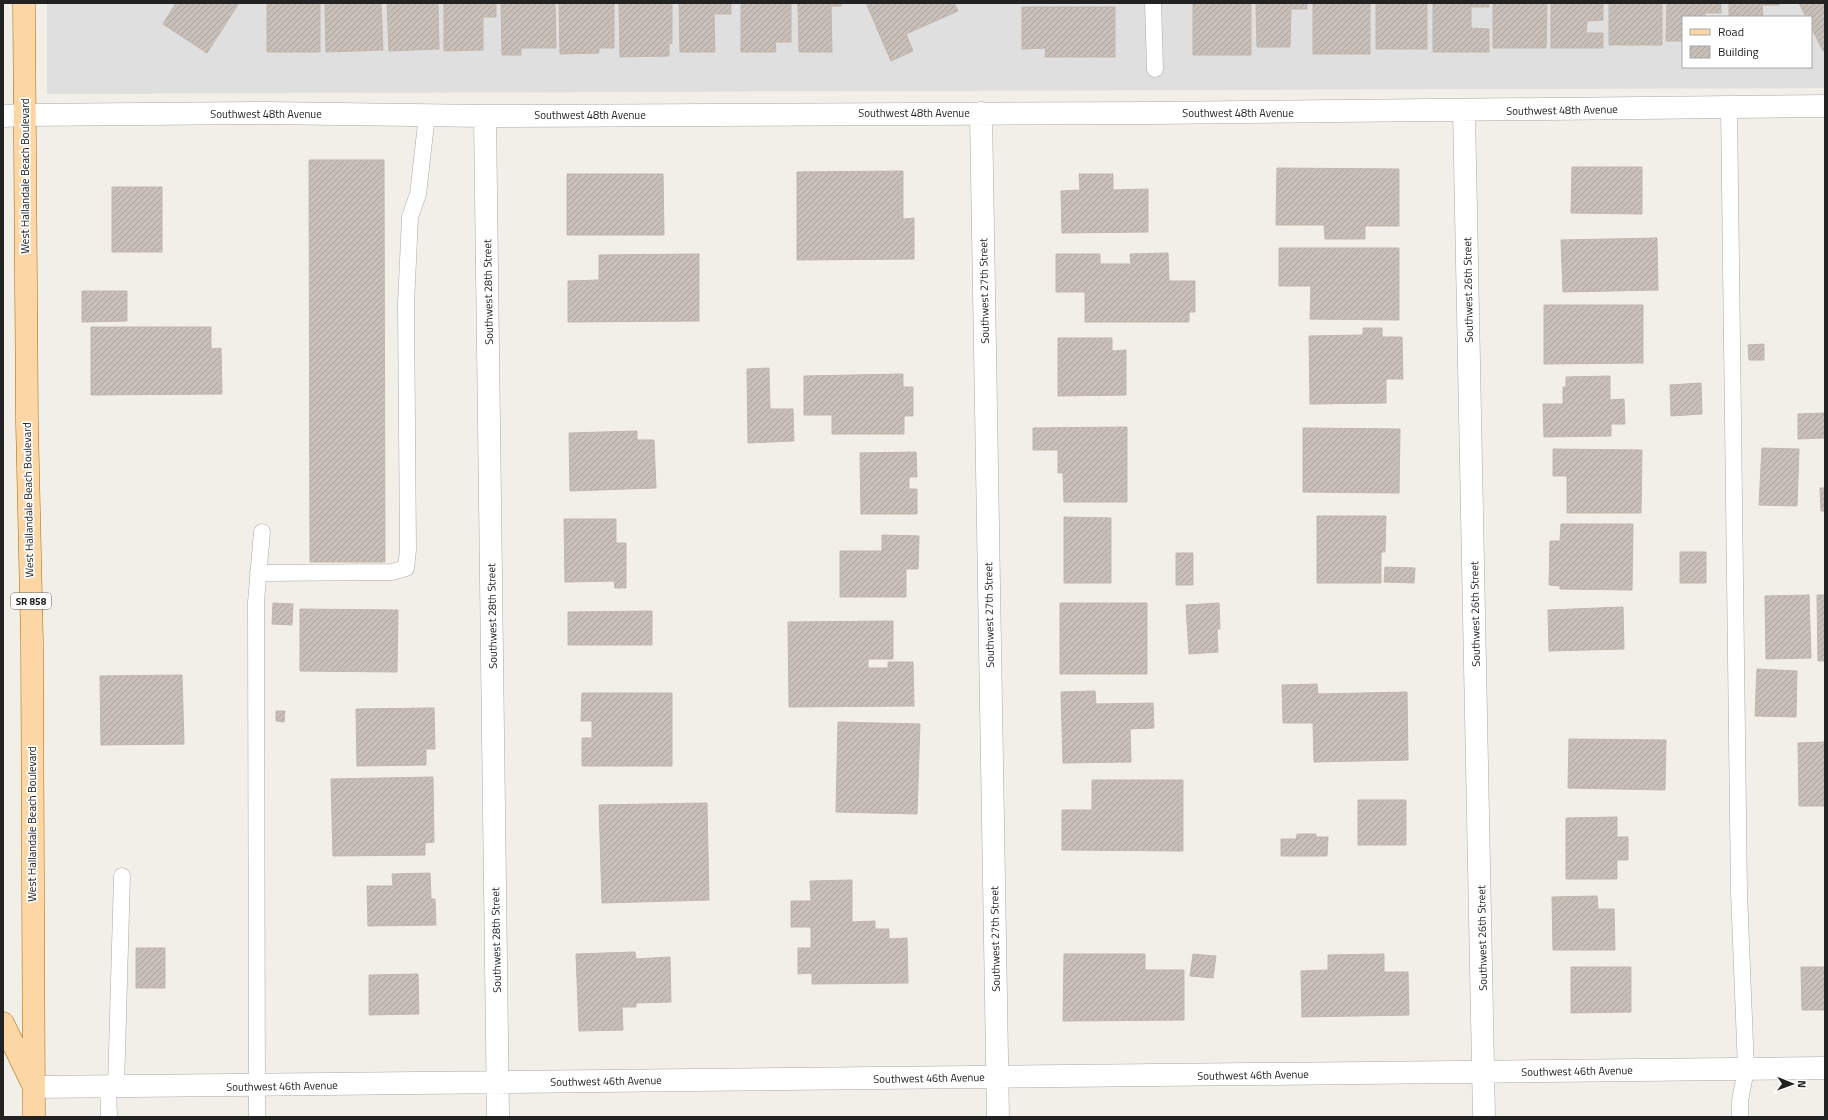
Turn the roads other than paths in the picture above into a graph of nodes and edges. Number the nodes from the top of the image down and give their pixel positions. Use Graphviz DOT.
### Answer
graph roads {
  1 [pos="24,3"];
  2 [pos="1153,3"];
  3 [pos="1155,69"];
  4 [pos="1825,106"];
  5 [pos="1728,107"];
  6 [pos="1464,111"];
  7 [pos="981,113"];
  8 [pos="428,115"];
  9 [pos="14,116"];
  10 [pos="485,116"];
  11 [pos="262,532"];
  12 [pos="258,574"];
  13 [pos="122,876"];
  14 [pos="3,1023"];
  15 [pos="1825,1068"];
  16 [pos="1746,1069"];
  17 [pos="1485,1072"];
  18 [pos="997,1078"];
  19 [pos="498,1082"];
  20 [pos="257,1086"];
  21 [pos="112,1087"];
  22 [pos="34,1088"];
  23 [pos="34,1117"];
  24 [pos="109,1117"];
  25 [pos="257,1117"];
  26 [pos="498,1117"];
  27 [pos="998,1117"];
  28 [pos="1484,1117"];
  29 [pos="1740,1117"];
  1 -- 9 [label="main road, West Hallandale Beach Boulevard / SR 858"];
  2 -- 3 [label="lane"];
  4 -- 5 [label="street, Southwest 48th Avenue"];
  5 -- 6 [label="street, Southwest 48th Avenue"];
  5 -- 16 [label="lane"];
  6 -- 7 [label="street, Southwest 48th Avenue"];
  6 -- 17 [label="street, Southwest 26th Street"];
  7 -- 10 [label="street, Southwest 48th Avenue"];
  7 -- 18 [label="street, Southwest 27th Street"];
  8 -- 9 [label="street, Southwest 48th Avenue"];
  8 -- 10 [label="street, Southwest 48th Avenue"];
  8 -- 12 [label="lane"];
  9 -- 22 [label="main road, West Hallandale Beach Boulevard / SR 858"];
  10 -- 19 [label="street, Southwest 28th Street"];
  11 -- 12 [label="lane"];
  12 -- 20 [label="lane"];
  13 -- 21 [label="lane"];
  14 -- 22 [label="main road"];
  15 -- 16 [label="street, Southwest 46th Avenue"];
  16 -- 17 [label="street, Southwest 46th Avenue"];
  16 -- 29 [label="lane"];
  17 -- 18 [label="street, Southwest 46th Avenue"];
  17 -- 28 [label="street, Southwest 26th Street"];
  18 -- 19 [label="street, Southwest 46th Avenue"];
  18 -- 27 [label="street, Southwest 27th Street"];
  19 -- 20 [label="street, Southwest 46th Avenue"];
  19 -- 26 [label="street, Southwest 28th Street"];
  20 -- 21 [label="street, Southwest 46th Avenue"];
  20 -- 25 [label="lane"];
  21 -- 22 [label="street, Southwest 46th Avenue"];
  21 -- 24 [label="lane"];
  22 -- 23 [label="main road, West Hallandale Beach Boulevard / SR 858"];
}
